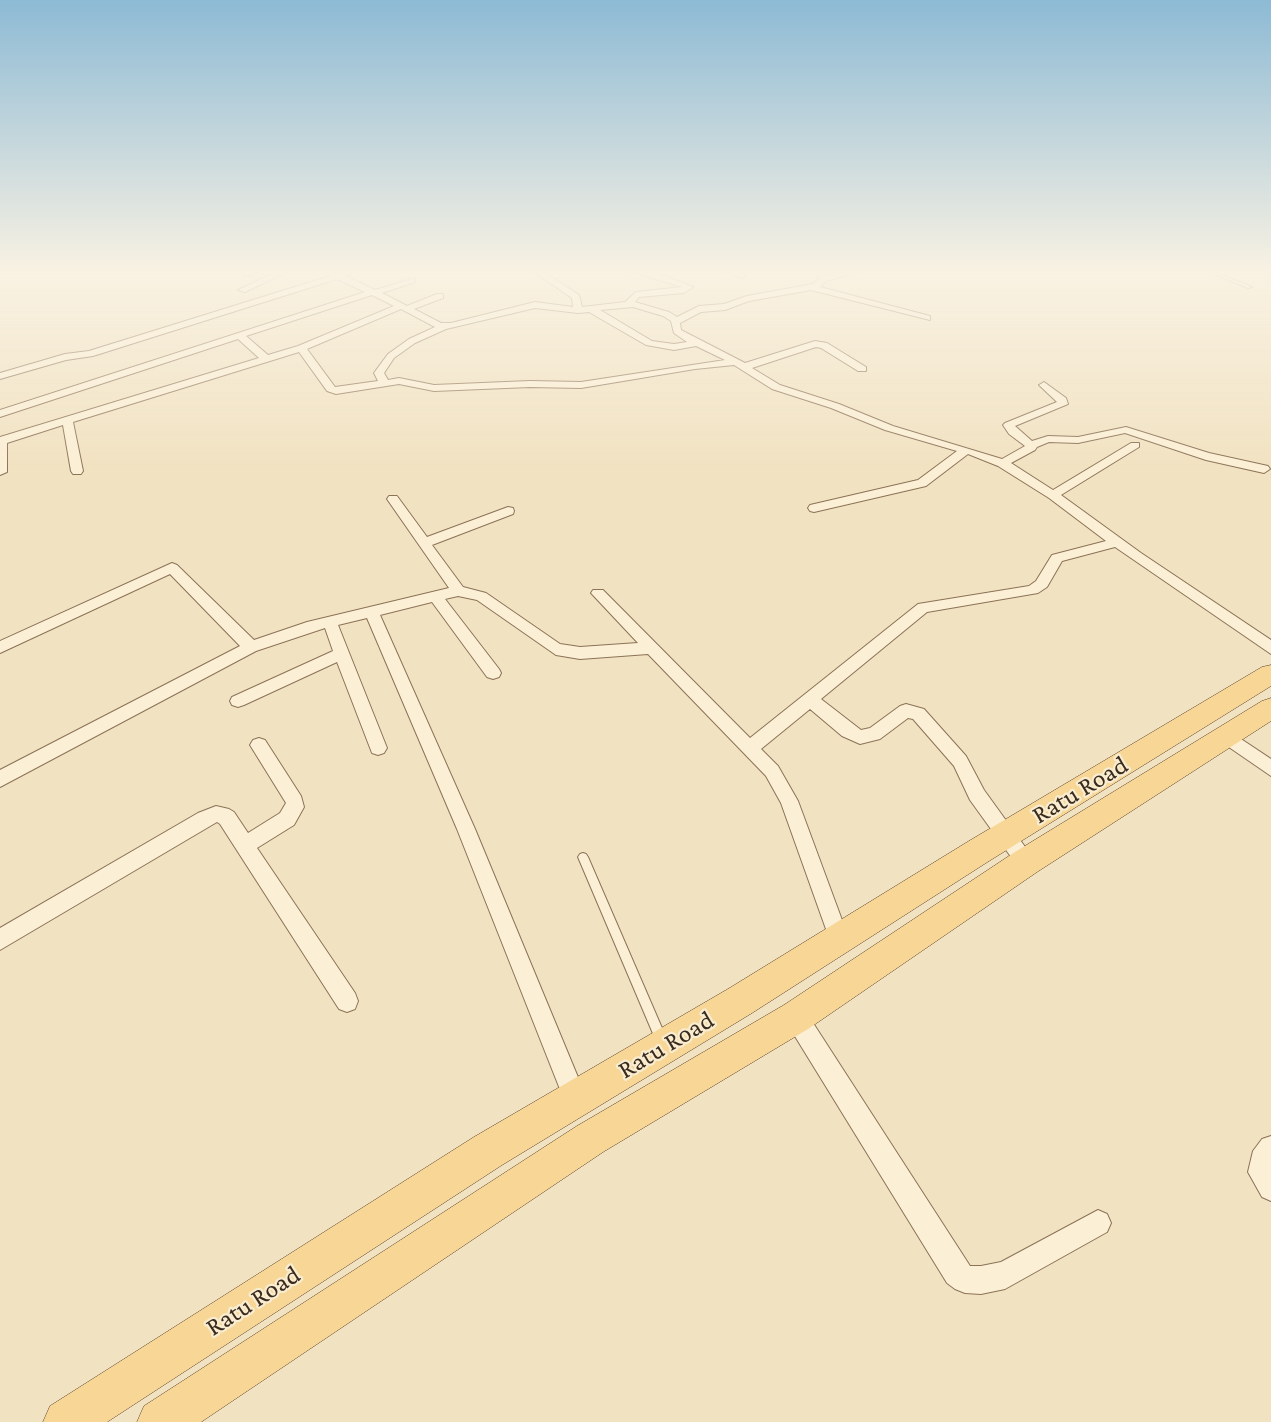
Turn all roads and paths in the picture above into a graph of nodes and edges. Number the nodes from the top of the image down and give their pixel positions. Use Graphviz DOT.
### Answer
graph roads {
  1 [pos="147,336"];
  2 [pos="235,336"];
  3 [pos="241,336"];
  4 [pos="331,336"];
  5 [pos="422,336"];
  6 [pos="638,336"];
  7 [pos="686,336"];
  8 [pos="698,343"];
  9 [pos="301,348"];
  10 [pos="267,359"];
  11 [pos="740,365"];
  12 [pos="862,369"];
  13 [pos="0,376"];
  14 [pos="384,383"];
  15 [pos="1044,385"];
  16 [pos="0,414"];
  17 [pos="68,422"];
  18 [pos="1,441"];
  19 [pos="1031,445"];
  20 [pos="1135,445"];
  21 [pos="966,450"];
  22 [pos="1002,463"];
  23 [pos="1264,469"];
  24 [pos="77,471"];
  25 [pos="1,472"];
  26 [pos="1053,495"];
  27 [pos="393,499"];
  28 [pos="814,508"];
  29 [pos="508,511"];
  30 [pos="1117,542"];
  31 [pos="424,543"];
  32 [pos="458,591"];
  33 [pos="598,593"];
  34 [pos="436,597"];
  35 [pos="372,613"];
  36 [pos="330,622"];
  37 [pos="0,647"];
  38 [pos="251,647"];
  39 [pos="651,648"];
  40 [pos="1271,648"];
  41 [pos="342,653"];
  42 [pos="493,673"];
  43 [pos="1271,674"];
  44 [pos="810,699"];
  45 [pos="238,701"];
  46 [pos="1271,708"];
  47 [pos="1226,736"];
  48 [pos="259,745"];
  49 [pos="378,748"];
  50 [pos="750,748"];
  51 [pos="1271,769"];
  52 [pos="0,779"];
  53 [pos="244,846"];
  54 [pos="1016,848"];
  55 [pos="583,857"];
  56 [pos="838,939"];
  57 [pos="0,940"];
  58 [pos="347,1001"];
  59 [pos="796,1017"];
  60 [pos="664,1046"];
  61 [pos="575,1099"];
  62 [pos="1271,1148"];
  63 [pos="1271,1188"];
  64 [pos="1098,1223"];
  65 [pos="66,1422"];
  66 [pos="160,1422"];
  1 -- 13 [label="street"];
  2 -- 16 [label="street"];
  3 -- 10 [label="street"];
  4 -- 9 [label="street"];
  5 -- 14 [label="street"];
  6 -- 8 [label="street"];
  7 -- 8 [label="street"];
  8 -- 11 [label="street"];
  9 -- 10 [label="street"];
  9 -- 14 [label="street"];
  10 -- 17 [label="street"];
  11 -- 12 [label="street"];
  11 -- 14 [label="street"];
  11 -- 21 [label="street"];
  15 -- 19 [label="street"];
  17 -- 18 [label="street"];
  17 -- 24 [label="street"];
  18 -- 25 [label="street"];
  19 -- 22 [label="street"];
  19 -- 23 [label="street"];
  20 -- 26 [label="street"];
  21 -- 22 [label="street"];
  21 -- 28 [label="street"];
  22 -- 26 [label="street"];
  26 -- 30 [label="street"];
  27 -- 31 [label="street"];
  29 -- 31 [label="street"];
  30 -- 40 [label="street"];
  30 -- 44 [label="street"];
  31 -- 32 [label="street"];
  32 -- 34 [label="street"];
  32 -- 39 [label="street"];
  33 -- 39 [label="street"];
  34 -- 35 [label="street"];
  34 -- 42 [label="street"];
  35 -- 36 [label="street"];
  35 -- 61 [label="street"];
  36 -- 38 [label="street"];
  36 -- 41 [label="street"];
  37 -- 38 [label="street"];
  38 -- 52 [label="street"];
  39 -- 50 [label="street"];
  41 -- 45 [label="street"];
  41 -- 49 [label="street"];
  43 -- 54 [label="main road, Ratu Road"];
  44 -- 50 [label="street"];
  44 -- 54 [label="street"];
  46 -- 47 [label="main road, Ratu Road"];
  47 -- 51 [label="street"];
  47 -- 54 [label="main road, Ratu Road"];
  48 -- 53 [label="street"];
  50 -- 56 [label="street"];
  53 -- 57 [label="street"];
  53 -- 58 [label="street"];
  54 -- 56 [label="main road, Ratu Road"];
  54 -- 59 [label="main road, Ratu Road"];
  55 -- 60 [label="lane"];
  56 -- 60 [label="main road, Ratu Road"];
  59 -- 64 [label="street"];
  59 -- 66 [label="main road, Ratu Road"];
  60 -- 61 [label="main road, Ratu Road"];
  61 -- 65 [label="main road, Ratu Road"];
  62 -- 63 [label="street"];
}
